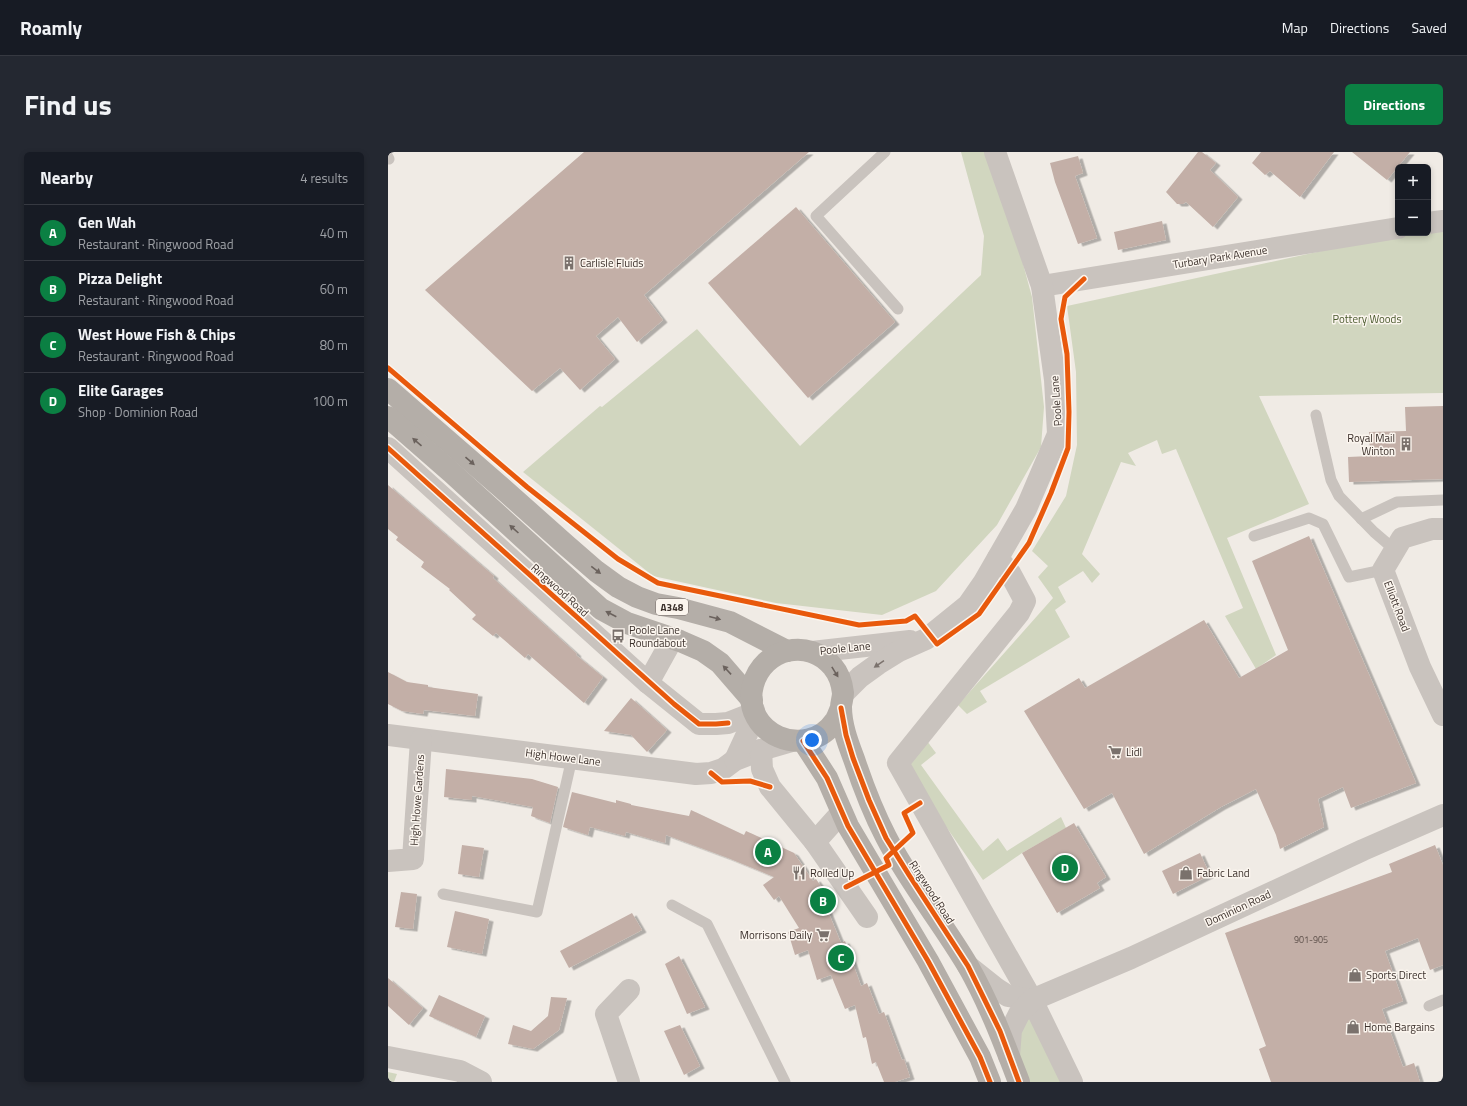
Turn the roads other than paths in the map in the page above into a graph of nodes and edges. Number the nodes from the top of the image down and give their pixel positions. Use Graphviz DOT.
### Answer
graph roads {
  1 [pos="885,152"];
  2 [pos="994,152"];
  3 [pos="1443,221"];
  4 [pos="1431,223"];
  5 [pos="1395,228"];
  6 [pos="1042,286"];
  7 [pos="898,309"];
  8 [pos="388,389"];
  9 [pos="1316,415"];
  10 [pos="388,417"];
  11 [pos="388,448"];
  12 [pos="1443,500"];
  13 [pos="1361,519"];
  14 [pos="1443,528"];
  15 [pos="1254,536"];
  16 [pos="1395,550"];
  17 [pos="998,558"];
  18 [pos="1383,570"];
  19 [pos="673,638"];
  20 [pos="926,639"];
  21 [pos="787,651"];
  22 [pos="812,652"];
  23 [pos="648,683"];
  24 [pos="842,701"];
  25 [pos="752,708"];
  26 [pos="1443,715"];
  27 [pos="388,735"];
  28 [pos="421,740"];
  29 [pos="798,741"];
  30 [pos="761,750"];
  31 [pos="572,758"];
  32 [pos="735,760"];
  33 [pos="842,813"];
  34 [pos="1443,815"];
  35 [pos="815,842"];
  36 [pos="388,861"];
  37 [pos="443,894"];
  38 [pos="672,905"];
  39 [pos="867,917"];
  40 [pos="968,966"];
  41 [pos="628,990"];
  42 [pos="1032,1000"];
  43 [pos="1443,1000"];
  44 [pos="1429,1006"];
  45 [pos="1009,1056"];
  46 [pos="388,1057"];
  47 [pos="986,1081"];
  48 [pos="481,1082"];
  49 [pos="629,1082"];
  50 [pos="785,1082"];
  51 [pos="1019,1082"];
  52 [pos="1072,1082"];
  1 -- 7 [label="lane"];
  2 -- 6 [label="street, Poole Lane"];
  3 -- 4 [label="street"];
  5 -- 6 [label="street, Turbary Park Avenue"];
  6 -- 17 [label="street, Poole Lane"];
  8 -- 21 [label="highway, A348, one-way"];
  9 -- 13 [label="lane"];
  19 -- 10 [label="highway, Ringwood Road / A348, one-way"];
  11 -- 23 [label="street, Ringwood Road"];
  12 -- 13 [label="lane"];
  13 -- 16 [label="lane"];
  14 -- 16 [label="street, Elliott Road"];
  15 -- 18 [label="lane"];
  16 -- 18 [label="street, Elliott Road"];
  17 -- 20 [label="street, Poole Lane"];
  17 -- 42 [label="street"];
  18 -- 26 [label="street, Elliott Road"];
  19 -- 23 [label="street"];
  25 -- 19 [label="highway, Ringwood Road / A348, one-way"];
  20 -- 22 [label="street, Poole Lane"];
  20 -- 24 [label="street, Poole Lane, one-way"];
  21 -- 22 [label="highway"];
  21 -- 25 [label="highway"];
  22 -- 24 [label="highway, one-way"];
  23 -- 25 [label="street, Ringwood Road"];
  24 -- 29 [label="highway"];
  24 -- 40 [label="highway, Ringwood Road"];
  25 -- 29 [label="highway"];
  25 -- 32 [label="street"];
  27 -- 28 [label="street, High Howe Lane"];
  28 -- 31 [label="street, High Howe Lane"];
  28 -- 36 [label="street, High Howe Gardens"];
  29 -- 30 [label="street, High Howe Lane"];
  29 -- 33 [label="highway"];
  30 -- 32 [label="street, High Howe Lane"];
  30 -- 35 [label="street"];
  31 -- 32 [label="street, High Howe Lane"];
  31 -- 37 [label="lane"];
  33 -- 35 [label="street"];
  33 -- 47 [label="highway"];
  34 -- 42 [label="street, Dominion Road"];
  35 -- 39 [label="street"];
  38 -- 50 [label="lane"];
  40 -- 42 [label="street"];
  40 -- 45 [label="highway, Ringwood Road"];
  41 -- 49 [label="street"];
  42 -- 45 [label="street"];
  42 -- 52 [label="street"];
  43 -- 44 [label="lane"];
  45 -- 51 [label="highway, Ringwood Road"];
  46 -- 48 [label="street"];
}
